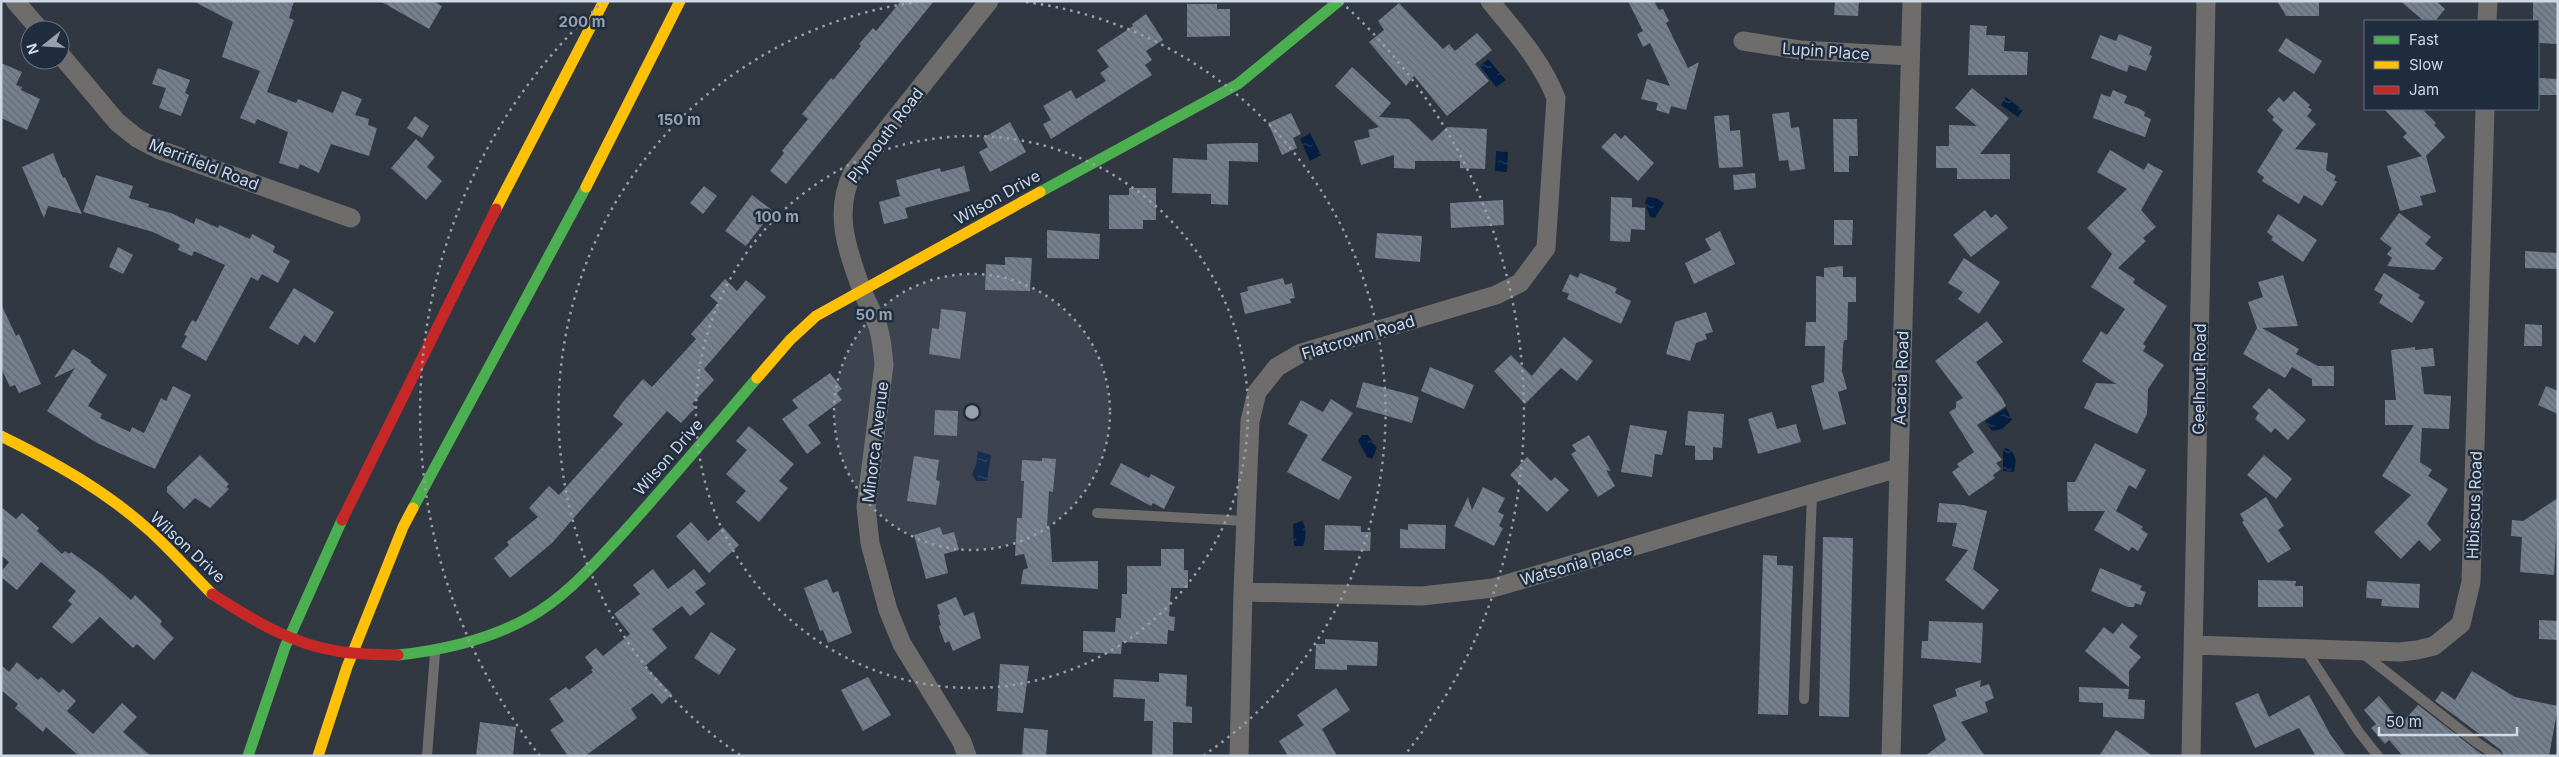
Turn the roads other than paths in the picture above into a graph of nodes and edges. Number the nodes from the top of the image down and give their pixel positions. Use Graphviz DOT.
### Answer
graph roads {
  1 [pos="15,1"];
  2 [pos="604,1"];
  3 [pos="680,1"];
  4 [pos="989,1"];
  5 [pos="1338,1"];
  6 [pos="1490,1"];
  7 [pos="1912,1"];
  8 [pos="2206,1"];
  9 [pos="2488,1"];
  10 [pos="31,20"];
  11 [pos="2487,20"];
  12 [pos="1742,41"];
  13 [pos="1910,56"];
  14 [pos="70,66"];
  15 [pos="2485,110"];
  16 [pos="351,218"];
  17 [pos="861,289"];
  18 [pos="1,436"];
  19 [pos="1898,468"];
  20 [pos="1812,495"];
  21 [pos="1097,513"];
  22 [pos="1246,521"];
  23 [pos="1243,592"];
  24 [pos="2194,645"];
  25 [pos="2305,649"];
  26 [pos="2359,651"];
  27 [pos="435,652"];
  28 [pos="1804,700"];
  29 [pos="2373,753"];
  30 [pos="248,756"];
  31 [pos="318,756"];
  32 [pos="428,756"];
  33 [pos="967,756"];
  34 [pos="1239,756"];
  35 [pos="1890,756"];
  36 [pos="2191,756"];
  37 [pos="2498,756"];
  1 -- 10 [label="street"];
  2 -- 30 [label="main road"];
  3 -- 31 [label="main road"];
  4 -- 17 [label="street, Plymouth Road"];
  5 -- 17 [label="main road, Wilson Drive"];
  6 -- 22 [label="street, Flatcrown Road"];
  7 -- 13 [label="street, Acacia Road"];
  8 -- 24 [label="street, Geelhout Road"];
  9 -- 11 [label="street"];
  12 -- 13 [label="street, Lupin Place"];
  13 -- 19 [label="street, Acacia Road"];
  14 -- 16 [label="street, Merrifield Road"];
  15 -- 26 [label="street, Hibiscus Road"];
  17 -- 27 [label="main road, Wilson Drive"];
  17 -- 33 [label="street, Minorca Avenue"];
  18 -- 27 [label="main road, Wilson Drive, bridge"];
  19 -- 20 [label="street, Watsonia Place"];
  19 -- 35 [label="street, Acacia Road"];
  20 -- 23 [label="street, Watsonia Place"];
  20 -- 28 [label="lane"];
  21 -- 22 [label="lane"];
  22 -- 23 [label="street, Flatcrown Road"];
  23 -- 34 [label="street, Flatcrown Road"];
  24 -- 25 [label="street, Hibiscus Road"];
  24 -- 36 [label="street, Geelhout Road"];
  25 -- 26 [label="street, Hibiscus Road"];
  25 -- 29 [label="lane"];
  26 -- 37 [label="lane"];
  27 -- 32 [label="lane"];
}
